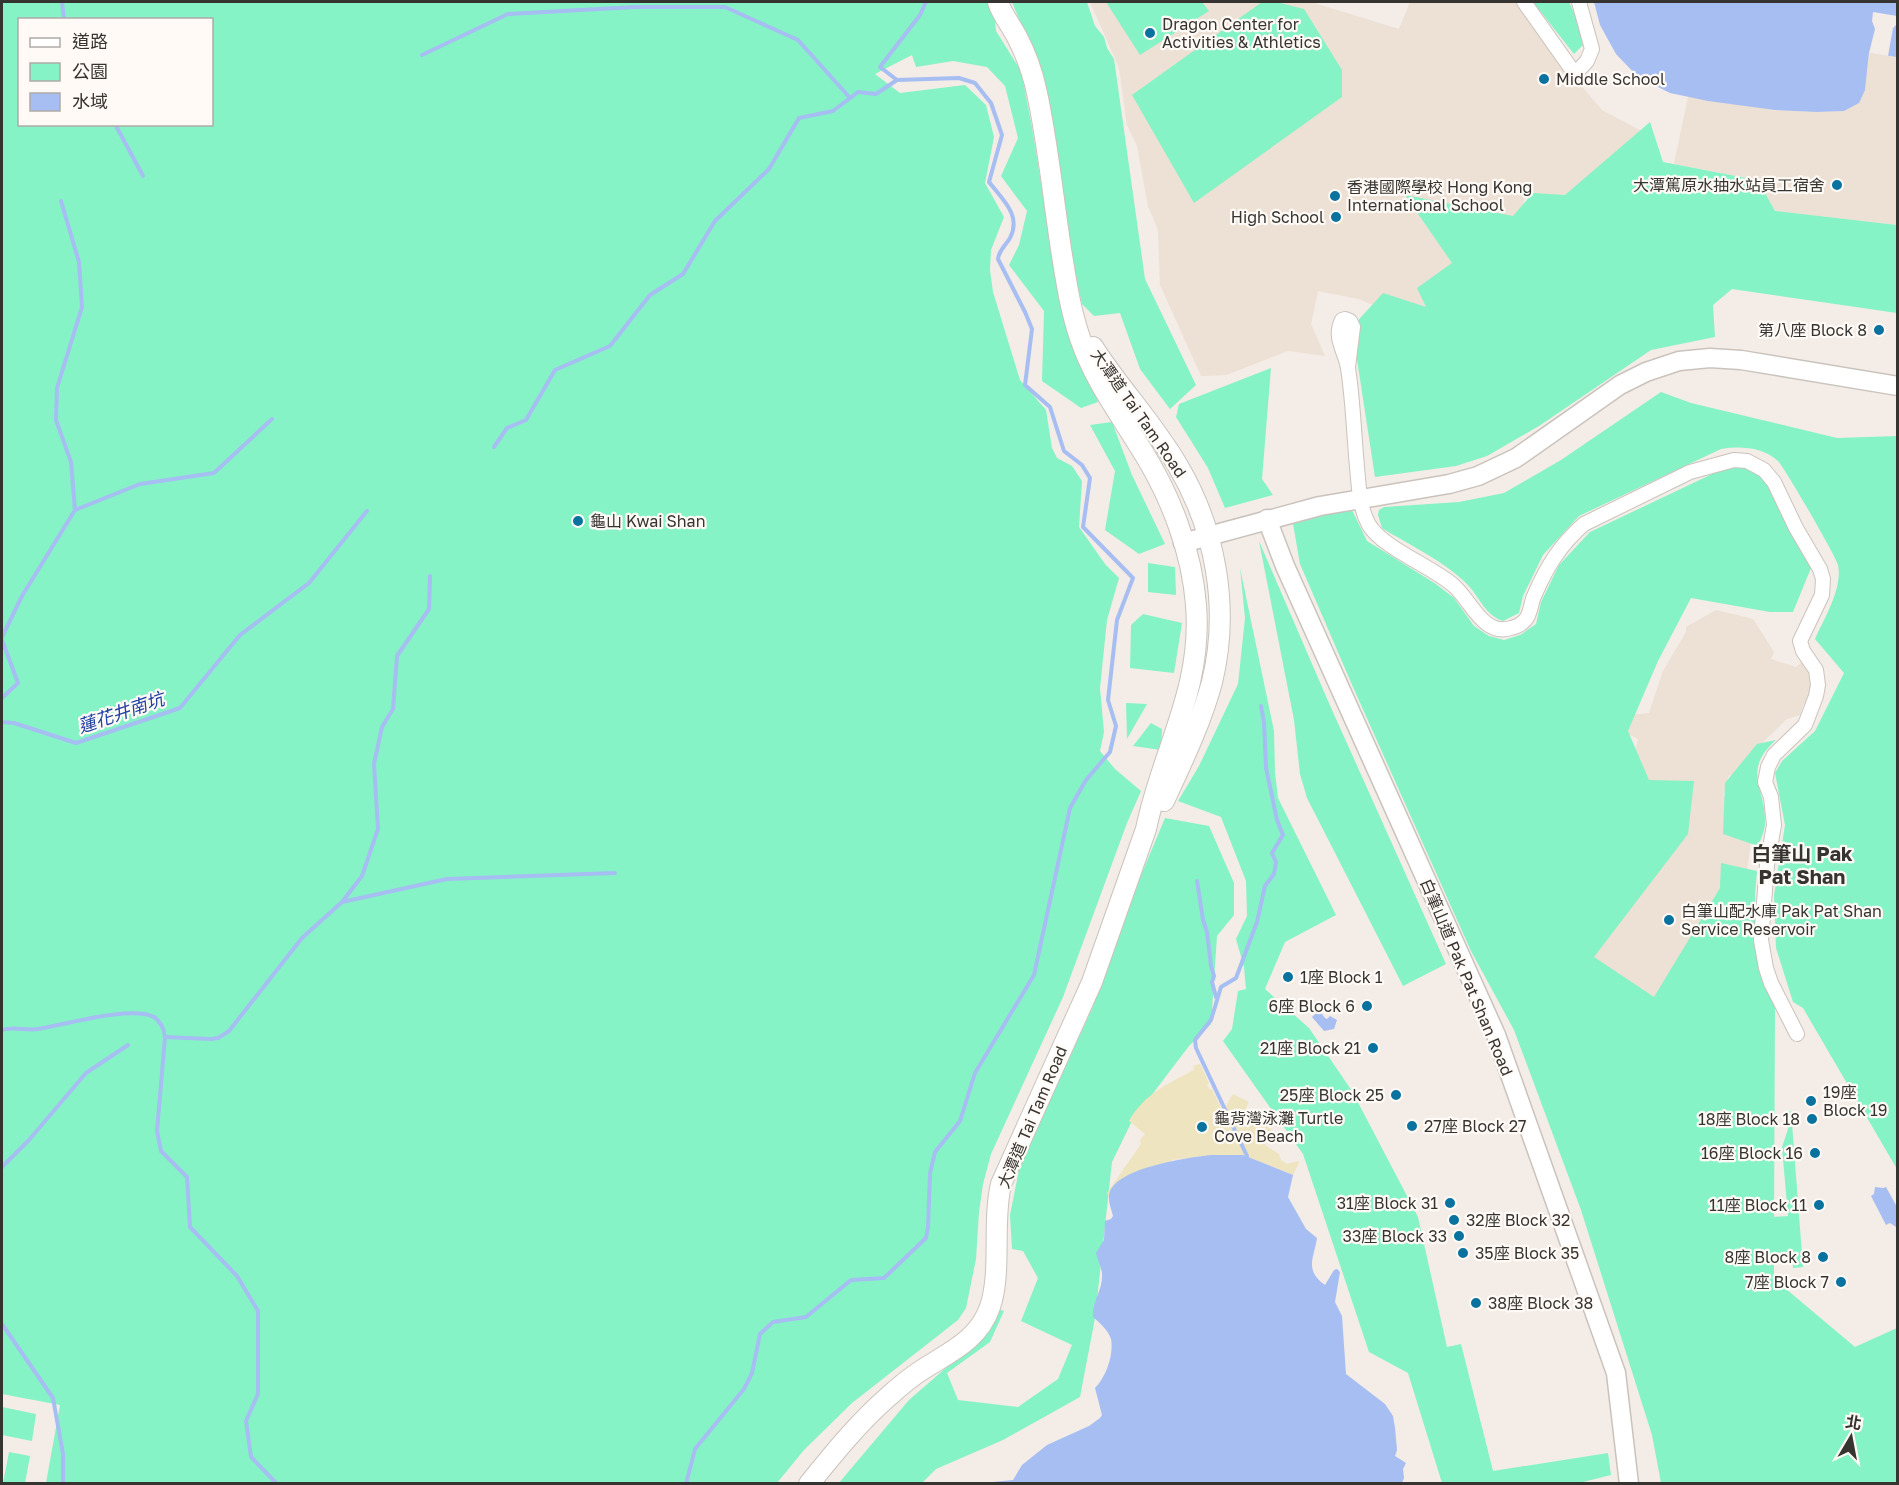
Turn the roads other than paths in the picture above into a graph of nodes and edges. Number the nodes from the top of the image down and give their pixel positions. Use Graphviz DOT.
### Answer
graph roads {
  1 [pos="998,2"];
  2 [pos="1524,2"];
  3 [pos="1579,2"];
  4 [pos="1070,305"];
  5 [pos="1348,367"];
  6 [pos="1898,386"];
  7 [pos="1368,497"];
  8 [pos="1268,519"];
  9 [pos="1208,535"];
  10 [pos="1184,543"];
  11 [pos="1146,829"];
  12 [pos="1797,1034"];
  13 [pos="808,1484"];
  14 [pos="1629,1484"];
  1 -- 4 [label="main road, 大潭道 Tai Tam Road"];
  2 -- 3 [label="street"];
  4 -- 9 [label="main road, 大潭道 Tai Tam Road"];
  4 -- 10 [label="main road, 大潭道 Tai Tam Road"];
  5 -- 7 [label="street"];
  6 -- 7 [label="street"];
  7 -- 8 [label="street"];
  7 -- 12 [label="street"];
  8 -- 9 [label="street"];
  8 -- 14 [label="street, 白筆山道 Pak Pat Shan Road"];
  9 -- 10 [label="street"];
  9 -- 11 [label="main road, 大潭道 Tai Tam Road"];
  10 -- 11 [label="main road, 大潭道 Tai Tam Road"];
  11 -- 13 [label="main road, 大潭道 Tai Tam Road"];
}
